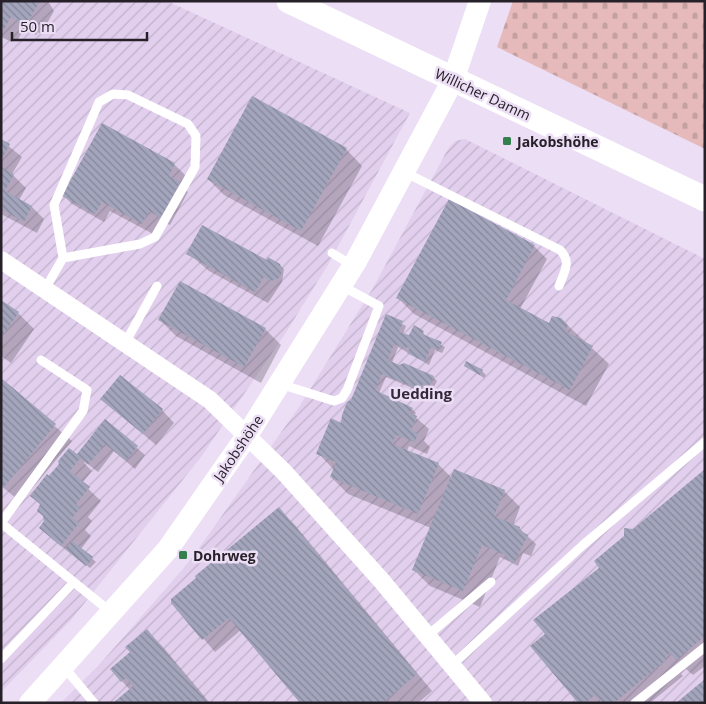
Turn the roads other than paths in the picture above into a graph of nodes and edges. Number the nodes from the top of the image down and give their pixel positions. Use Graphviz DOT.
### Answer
graph roads {
  1 [pos="289,1"];
  2 [pos="480,1"];
  3 [pos="453,80"];
  4 [pos="404,172"];
  5 [pos="705,199"];
  6 [pos="332,253"];
  7 [pos="62,258"];
  8 [pos="1,260"];
  9 [pos="354,266"];
  10 [pos="158,286"];
  11 [pos="341,286"];
  12 [pos="559,286"];
  13 [pos="45,289"];
  14 [pos="125,343"];
  15 [pos="41,360"];
  16 [pos="280,384"];
  17 [pos="246,437"];
  18 [pos="705,442"];
  19 [pos="74,582"];
  20 [pos="491,582"];
  21 [pos="112,613"];
  22 [pos="427,636"];
  23 [pos="705,647"];
  24 [pos="1,659"];
  25 [pos="64,666"];
  26 [pos="452,666"];
  27 [pos="38,700"];
  28 [pos="94,703"];
  29 [pos="482,703"];
  30 [pos="635,703"];
  1 -- 3 [label="main road, Willicher Damm"];
  2 -- 3 [label="street, Jakobshöhe"];
  3 -- 4 [label="street, Jakobshöhe"];
  3 -- 5 [label="main road, Willicher Damm"];
  4 -- 9 [label="street, Jakobshöhe"];
  4 -- 12 [label="lane"];
  6 -- 9 [label="lane"];
  7 -- 7 [label="lane"];
  7 -- 13 [label="lane"];
  8 -- 13 [label="street"];
  9 -- 11 [label="street, Jakobshöhe"];
  10 -- 14 [label="lane"];
  11 -- 16 [label="street, Jakobshöhe"];
  11 -- 16 [label="lane"];
  13 -- 14 [label="street"];
  14 -- 17 [label="street"];
  15 -- 19 [label="lane"];
  16 -- 17 [label="street, Jakobshöhe"];
  17 -- 21 [label="street, Jakobshöhe"];
  17 -- 22 [label="street"];
  18 -- 26 [label="lane"];
  19 -- 21 [label="lane"];
  19 -- 24 [label="lane"];
  20 -- 22 [label="lane"];
  21 -- 25 [label="street, Jakobshöhe"];
  22 -- 26 [label="street"];
  23 -- 30 [label="lane"];
  25 -- 27 [label="street, Jakobshöhe"];
  25 -- 28 [label="lane"];
  26 -- 29 [label="street"];
}
